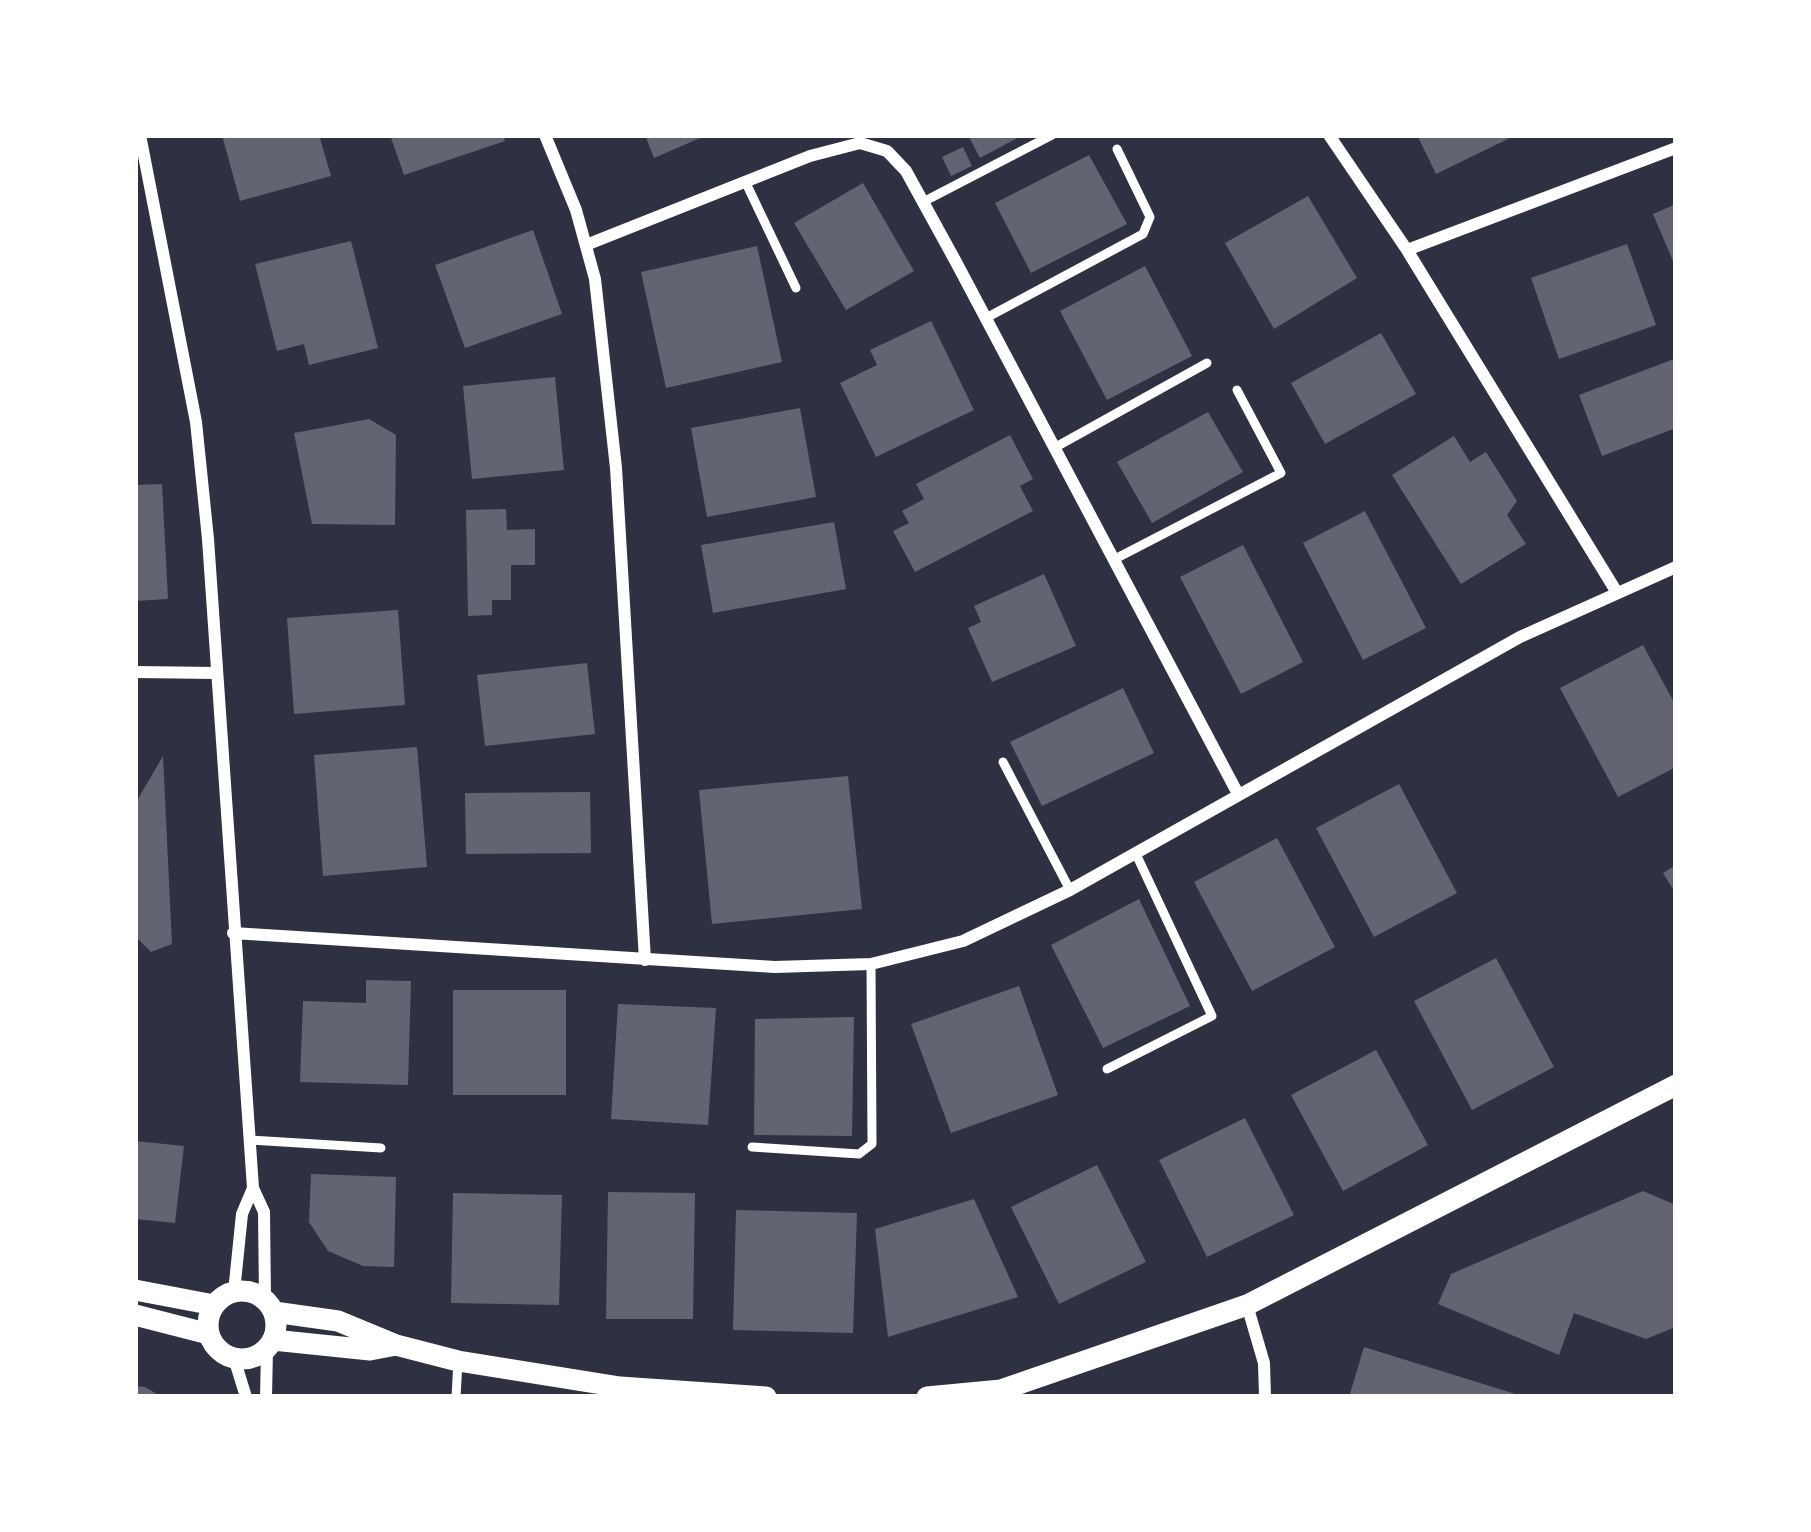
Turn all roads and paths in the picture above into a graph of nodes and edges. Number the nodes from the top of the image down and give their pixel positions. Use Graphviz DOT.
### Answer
graph roads {
  1 [pos="140,135"];
  2 [pos="545,135"];
  3 [pos="1052,135"];
  4 [pos="1329,135"];
  5 [pos="1676,148"];
  6 [pos="1117,149"];
  7 [pos="746,181"];
  8 [pos="922,202"];
  9 [pos="586,245"];
  10 [pos="1407,250"];
  11 [pos="796,288"];
  12 [pos="986,318"];
  13 [pos="1207,363"];
  14 [pos="1237,391"];
  15 [pos="1054,448"];
  16 [pos="1113,560"];
  17 [pos="1676,567"];
  18 [pos="1616,591"];
  19 [pos="135,672"];
  20 [pos="216,673"];
  21 [pos="1004,762"];
  22 [pos="1238,792"];
  23 [pos="1136,854"];
  24 [pos="1070,890"];
  25 [pos="233,933"];
  26 [pos="645,960"];
  27 [pos="872,964"];
  28 [pos="1107,1069"];
  29 [pos="1676,1085"];
  30 [pos="250,1140"];
  31 [pos="752,1147"];
  32 [pos="381,1148"];
  33 [pos="253,1188"];
  34 [pos="135,1289"];
  35 [pos="234,1292"];
  36 [pos="214,1305"];
  37 [pos="269,1305"];
  38 [pos="1247,1305"];
  39 [pos="135,1315"];
  40 [pos="209,1334"];
  41 [pos="270,1344"];
  42 [pos="396,1345"];
  43 [pos="234,1358"];
  44 [pos="458,1360"];
  45 [pos="1001,1393"];
  46 [pos="245,1397"];
  47 [pos="266,1397"];
  48 [pos="456,1397"];
  49 [pos="766,1397"];
  50 [pos="927,1397"];
  51 [pos="1265,1397"];
  1 -- 20 [label="street"];
  2 -- 9 [label="street"];
  3 -- 8 [label="lane"];
  4 -- 10 [label="street"];
  5 -- 10 [label="street"];
  6 -- 12 [label="lane"];
  7 -- 8 [label="street"];
  7 -- 9 [label="street"];
  7 -- 11 [label="lane"];
  8 -- 12 [label="street"];
  9 -- 26 [label="street"];
  10 -- 18 [label="street"];
  12 -- 15 [label="street"];
  13 -- 15 [label="lane"];
  14 -- 16 [label="lane"];
  15 -- 16 [label="street"];
  16 -- 22 [label="street"];
  17 -- 18 [label="street"];
  18 -- 22 [label="street"];
  19 -- 20 [label="street"];
  20 -- 25 [label="street"];
  21 -- 24 [label="lane"];
  22 -- 23 [label="street"];
  23 -- 24 [label="street"];
  23 -- 28 [label="lane"];
  24 -- 27 [label="street"];
  25 -- 26 [label="street"];
  25 -- 30 [label="street"];
  26 -- 27 [label="street"];
  27 -- 31 [label="lane"];
  29 -- 38 [label="street"];
  30 -- 32 [label="lane"];
  30 -- 33 [label="street"];
  33 -- 35 [label="street"];
  33 -- 37 [label="street"];
  34 -- 36 [label="street"];
  35 -- 36 [label="street"];
  35 -- 37 [label="street"];
  36 -- 40 [label="street"];
  37 -- 41 [label="street"];
  37 -- 42 [label="street"];
  38 -- 45 [label="street"];
  38 -- 51 [label="street"];
  39 -- 40 [label="street"];
  40 -- 43 [label="street"];
  41 -- 42 [label="street"];
  41 -- 43 [label="street"];
  41 -- 47 [label="street"];
  42 -- 44 [label="street"];
  43 -- 46 [label="street"];
  44 -- 48 [label="lane"];
  44 -- 49 [label="street"];
  45 -- 50 [label="street"];
}
